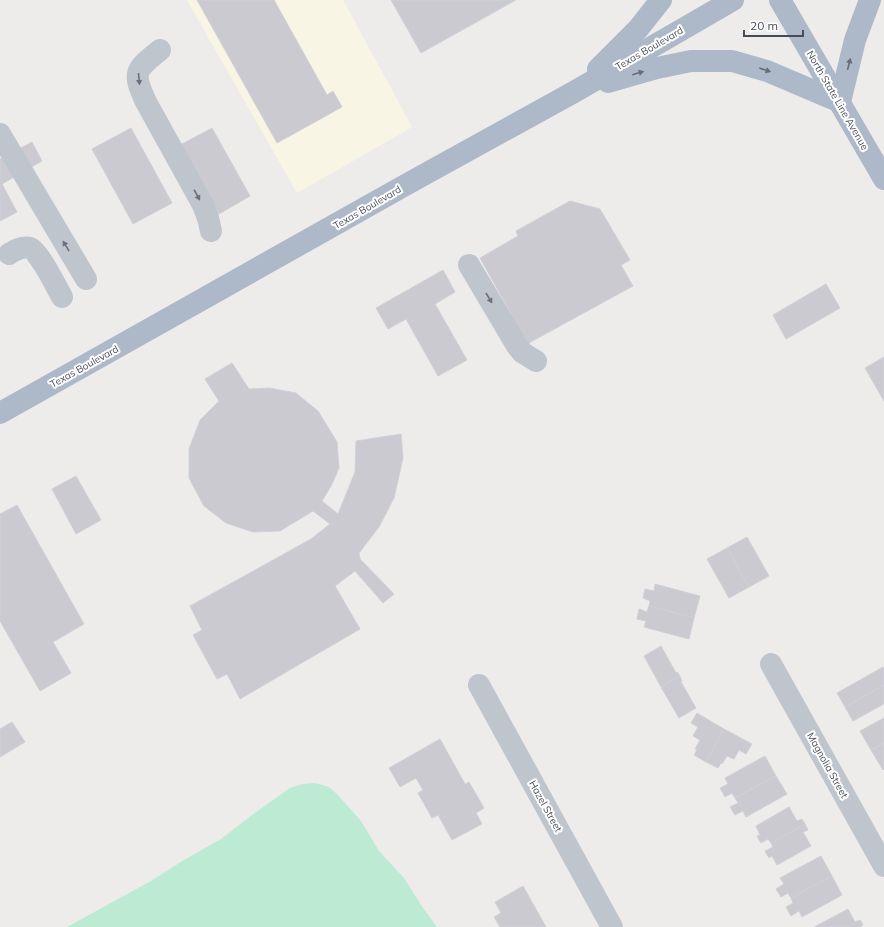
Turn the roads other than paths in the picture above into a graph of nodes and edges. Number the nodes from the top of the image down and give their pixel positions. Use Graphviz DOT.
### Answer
graph roads {
  1 [pos="661,0"];
  2 [pos="733,0"];
  3 [pos="780,0"];
  4 [pos="870,0"];
  5 [pos="160,50"];
  6 [pos="574,92"];
  7 [pos="840,102"];
  8 [pos="0,134"];
  9 [pos="884,179"];
  10 [pos="211,231"];
  11 [pos="9,254"];
  12 [pos="469,265"];
  13 [pos="86,279"];
  14 [pos="62,297"];
  15 [pos="536,360"];
  16 [pos="0,413"];
  17 [pos="771,664"];
  18 [pos="480,685"];
  19 [pos="884,866"];
  20 [pos="612,927"];
  1 -- 6 [label="main road"];
  2 -- 6 [label="main road, Texas Boulevard"];
  3 -- 7 [label="main road, North State Line Avenue"];
  7 -- 4 [label="main road, one-way"];
  5 -- 10 [label="street, one-way"];
  6 -- 7 [label="main road, one-way"];
  6 -- 16 [label="main road, Texas Boulevard"];
  7 -- 9 [label="main road, North State Line Avenue"];
  13 -- 8 [label="street, one-way"];
  11 -- 14 [label="street"];
  12 -- 15 [label="street, one-way"];
  17 -- 19 [label="street, Magnolia Street"];
  18 -- 20 [label="street, Hazel Street"];
}
